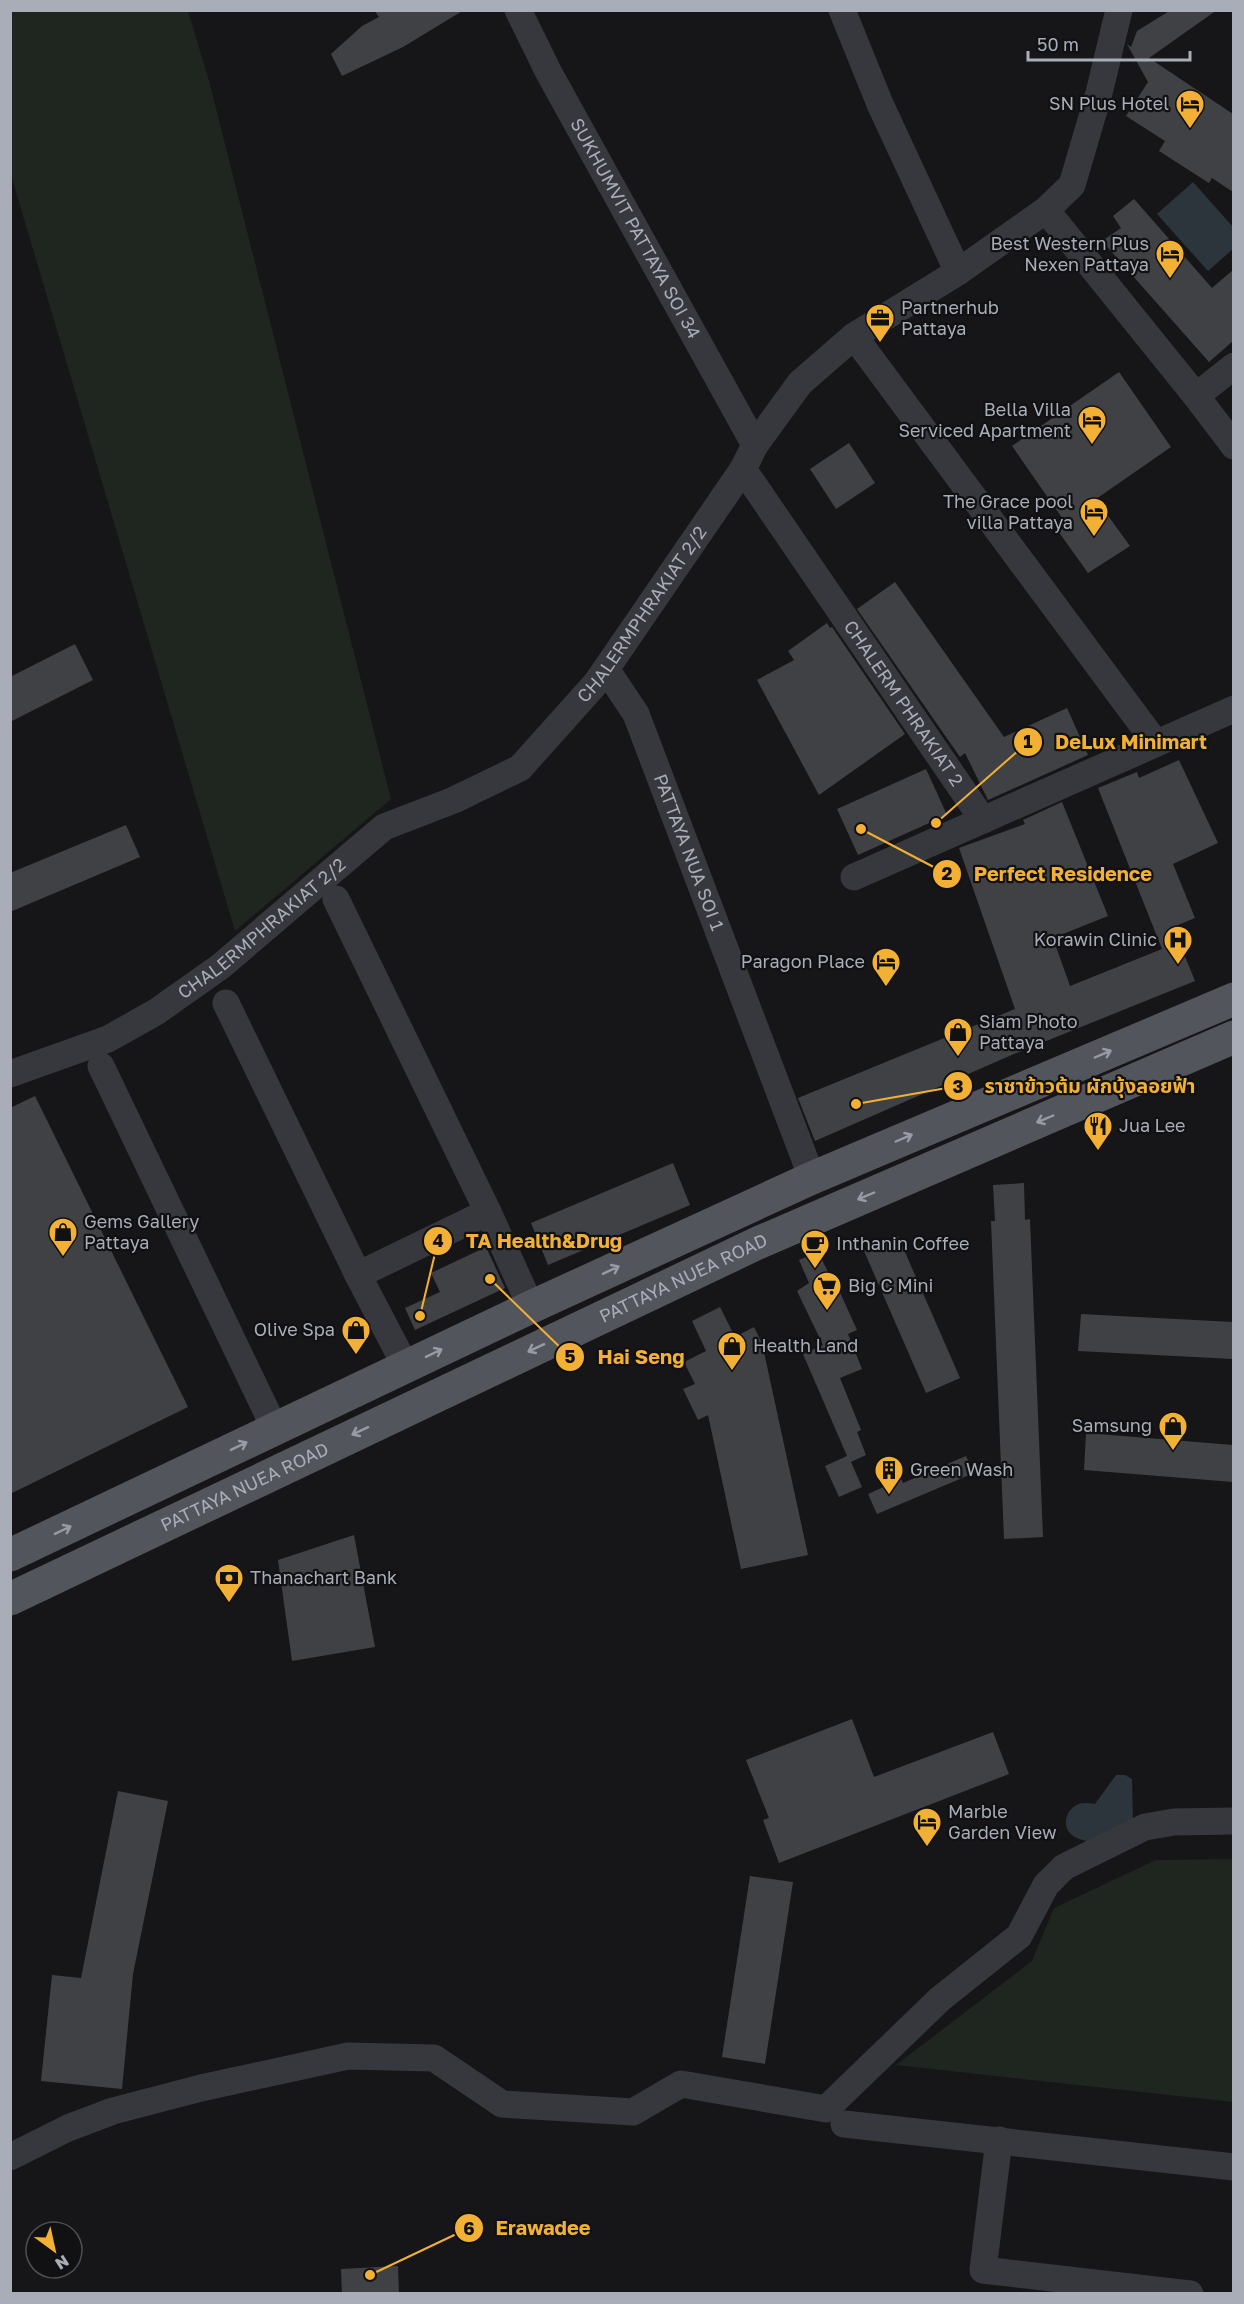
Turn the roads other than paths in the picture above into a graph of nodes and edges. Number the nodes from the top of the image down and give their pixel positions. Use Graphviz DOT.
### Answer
graph roads {
  1 [pos="518,10"];
  2 [pos="842,10"];
  3 [pos="1119,10"];
  4 [pos="1046,210"];
  5 [pos="958,272"];
  6 [pos="854,336"];
  7 [pos="1233,366"];
  8 [pos="1196,396"];
  9 [pos="756,445"];
  10 [pos="1233,446"];
  11 [pos="743,469"];
  12 [pos="606,669"];
  13 [pos="1233,709"];
  14 [pos="1155,742"];
  15 [pos="983,820"];
  16 [pos="854,877"];
  17 [pos="336,899"];
  18 [pos="1233,999"];
  19 [pos="226,1003"];
  20 [pos="1233,1037"];
  21 [pos="101,1066"];
  22 [pos="10,1074"];
  23 [pos="812,1178"];
  24 [pos="488,1212"];
  25 [pos="357,1275"];
  26 [pos="531,1307"];
  27 [pos="406,1367"];
  28 [pos="275,1429"];
  29 [pos="10,1555"];
  30 [pos="10,1599"];
  31 [pos="1233,1821"];
  32 [pos="844,2124"];
  33 [pos="999,2140"];
  34 [pos="10,2157"];
  35 [pos="1233,2167"];
  36 [pos="1190,2294"];
  1 -- 9 [label="street, SUKHUMVIT PATTAYA SOI 34"];
  2 -- 5 [label="street"];
  3 -- 4 [label="street, CHALERMPHRAKIAT 2/2"];
  4 -- 5 [label="street, CHALERMPHRAKIAT 2/2"];
  4 -- 8 [label="street"];
  5 -- 6 [label="street, CHALERMPHRAKIAT 2/2"];
  6 -- 9 [label="street, CHALERMPHRAKIAT 2/2"];
  6 -- 14 [label="street"];
  7 -- 8 [label="street"];
  8 -- 10 [label="street"];
  9 -- 11 [label="street, CHALERMPHRAKIAT 2/2"];
  11 -- 12 [label="street, CHALERMPHRAKIAT 2/2"];
  11 -- 15 [label="street, CHALERM PHRAKIAT 2"];
  12 -- 22 [label="street, CHALERMPHRAKIAT 2/2"];
  12 -- 23 [label="street, PATTAYA NUA SOI 1"];
  13 -- 14 [label="street"];
  14 -- 15 [label="street"];
  15 -- 16 [label="street"];
  17 -- 24 [label="street"];
  23 -- 18 [label="main road, one-way"];
  19 -- 25 [label="street"];
  20 -- 30 [label="main road, PATTAYA NUEA ROAD, one-way"];
  21 -- 28 [label="street"];
  26 -- 23 [label="main road, one-way"];
  24 -- 25 [label="street"];
  24 -- 26 [label="street"];
  25 -- 27 [label="street"];
  27 -- 26 [label="main road, one-way"];
  27 -- 28 [label="main road"];
  29 -- 28 [label="main road, one-way"];
  31 -- 34 [label="street"];
  32 -- 33 [label="street"];
  33 -- 35 [label="street"];
  33 -- 36 [label="street"];
}
